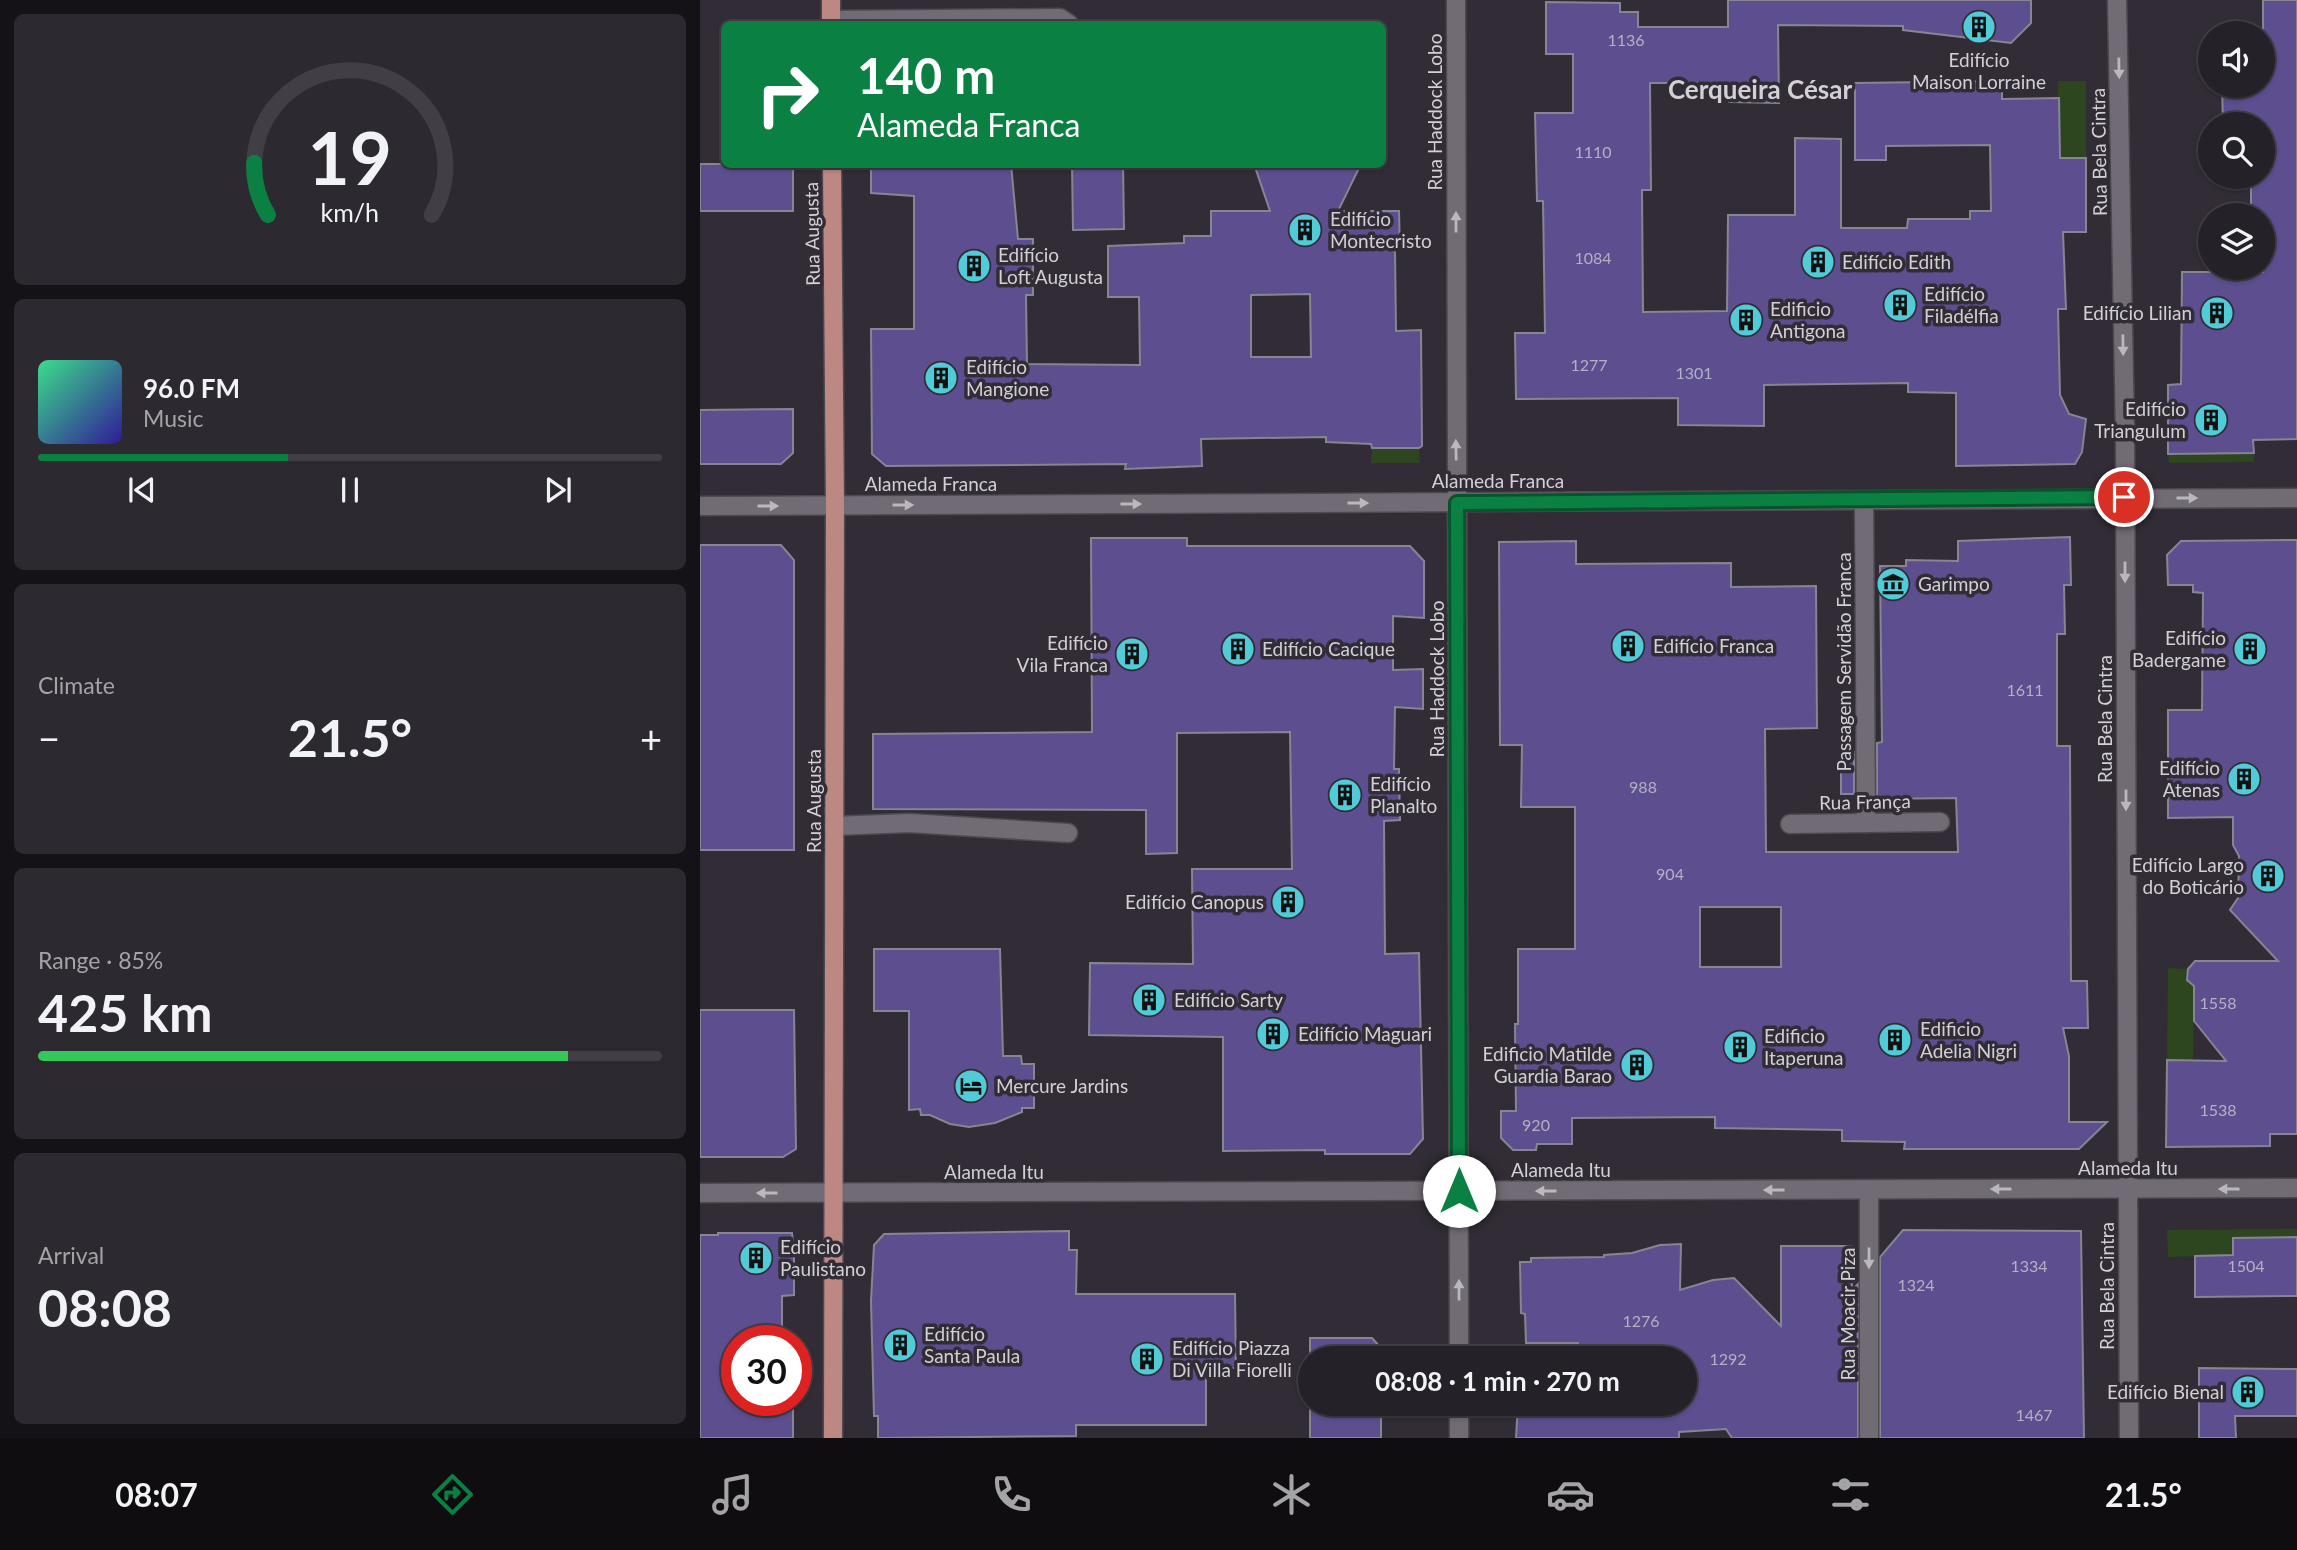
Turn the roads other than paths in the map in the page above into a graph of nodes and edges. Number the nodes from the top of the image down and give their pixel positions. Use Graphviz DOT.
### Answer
graph roads {
  1 [pos="831,0"];
  2 [pos="1456,0"];
  3 [pos="2117,0"];
  4 [pos="831,21"];
  5 [pos="888,21"];
  6 [pos="1064,21"];
  7 [pos="832,168"];
  8 [pos="2124,497"];
  9 [pos="2297,498"];
  10 [pos="1864,501"];
  11 [pos="1457,503"];
  12 [pos="700,506"];
  13 [pos="835,506"];
  14 [pos="1940,822"];
  15 [pos="1866,823"];
  16 [pos="1790,824"];
  17 [pos="834,826"];
  18 [pos="1068,833"];
  19 [pos="2128,1188"];
  20 [pos="2297,1188"];
  21 [pos="1869,1190"];
  22 [pos="1459,1191"];
  23 [pos="700,1193"];
  24 [pos="835,1194"];
  25 [pos="1459,1346"];
  26 [pos="1459,1416"];
  27 [pos="833,1438"];
  28 [pos="1459,1438"];
  29 [pos="1869,1438"];
  30 [pos="2129,1438"];
  1 -- 4 [label="main road"];
  11 -- 2 [label="street, Rua Haddock Lobo, one-way"];
  3 -- 8 [label="street, Rua Bela Cintra, one-way"];
  5 -- 6 [label="street"];
  7 -- 13 [label="main road, Rua Augusta"];
  8 -- 9 [label="street, Alameda Franca, one-way"];
  8 -- 10 [label="street, Alameda Franca"];
  8 -- 19 [label="street, Rua Bela Cintra, one-way"];
  10 -- 11 [label="street, Alameda Franca"];
  10 -- 15 [label="street, Passagem Servidão Franca"];
  13 -- 11 [label="street, Alameda Franca, one-way"];
  11 -- 22 [label="street, Rua Haddock Lobo"];
  12 -- 13 [label="street, Alameda Franca, one-way"];
  13 -- 17 [label="main road, Rua Augusta"];
  14 -- 15 [label="street, Rua França"];
  15 -- 16 [label="street, Rua França"];
  17 -- 18 [label="street"];
  17 -- 24 [label="main road, Rua Augusta"];
  20 -- 19 [label="street, Alameda Itu, one-way"];
  19 -- 21 [label="street, Alameda Itu, one-way"];
  19 -- 30 [label="street, Rua Bela Cintra"];
  21 -- 22 [label="street, Alameda Itu, one-way"];
  21 -- 29 [label="street, Rua Moacir Piza, one-way"];
  22 -- 24 [label="street, Alameda Itu"];
  25 -- 22 [label="street, Rua Haddock Lobo, one-way"];
  24 -- 23 [label="street, Alameda Itu, one-way"];
  24 -- 27 [label="main road, Rua Augusta"];
  26 -- 28 [label="street"];
}
